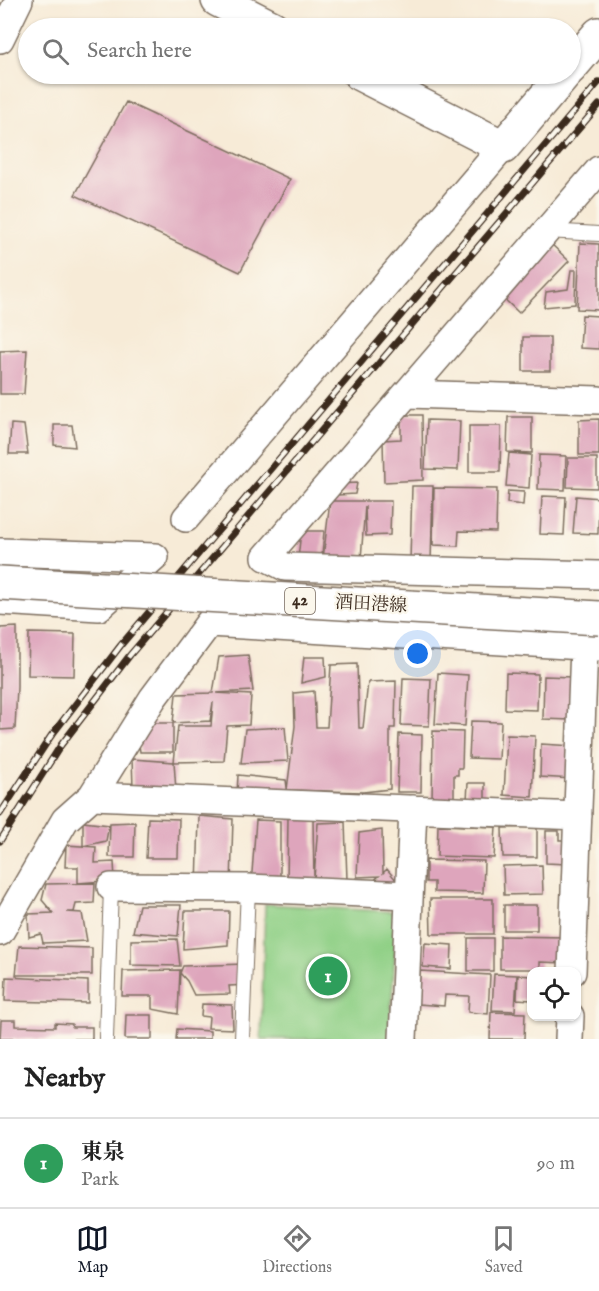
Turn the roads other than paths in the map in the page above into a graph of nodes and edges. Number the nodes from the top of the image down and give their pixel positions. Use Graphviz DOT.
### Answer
graph roads {
  1 [pos="19,0"];
  2 [pos="218,0"];
  3 [pos="253,18"];
  4 [pos="599,34"];
  5 [pos="0,39"];
  6 [pos="581,55"];
  7 [pos="380,84"];
  8 [pos="557,84"];
  9 [pos="503,147"];
  10 [pos="599,170"];
  11 [pos="547,231"];
  12 [pos="599,234"];
  13 [pos="408,394"];
  14 [pos="599,400"];
  15 [pos="186,518"];
  16 [pos="0,552"];
  17 [pos="285,567"];
  18 [pos="599,575"];
  19 [pos="0,584"];
  20 [pos="0,601"];
  21 [pos="599,618"];
  22 [pos="248,624"];
  23 [pos="592,647"];
  24 [pos="92,796"];
  25 [pos="413,809"];
  26 [pos="578,816"];
  27 [pos="111,887"];
  28 [pos="248,888"];
  29 [pos="409,895"];
  30 [pos="0,932"];
  31 [pos="572,967"];
  32 [pos="570,1021"];
  33 [pos="106,1039"];
  34 [pos="242,1039"];
  35 [pos="403,1039"];
  36 [pos="569,1039"];
  1 -- 5 [label="street"];
  2 -- 3 [label="main road"];
  4 -- 6 [label="main road"];
  7 -- 9 [label="main road"];
  8 -- 9 [label="main road"];
  9 -- 15 [label="street"];
  10 -- 11 [label="street"];
  11 -- 12 [label="lane"];
  11 -- 13 [label="street"];
  13 -- 14 [label="street"];
  13 -- 17 [label="street"];
  16 -- 20 [label="street"];
  17 -- 18 [label="street, 酒田港線 / 42"];
  17 -- 22 [label="street"];
  19 -- 21 [label="main road, 酒田港線 / 42, bridge"];
  22 -- 23 [label="street, 酒田港線 / 42"];
  22 -- 24 [label="street, 酒田港線 / 42"];
  23 -- 26 [label="street"];
  24 -- 25 [label="street"];
  24 -- 30 [label="street"];
  25 -- 26 [label="street"];
  25 -- 29 [label="street"];
  26 -- 31 [label="street"];
  27 -- 28 [label="street"];
  27 -- 33 [label="lane"];
  28 -- 29 [label="street"];
  28 -- 34 [label="lane"];
  29 -- 35 [label="street"];
  32 -- 36 [label="street"];
}
